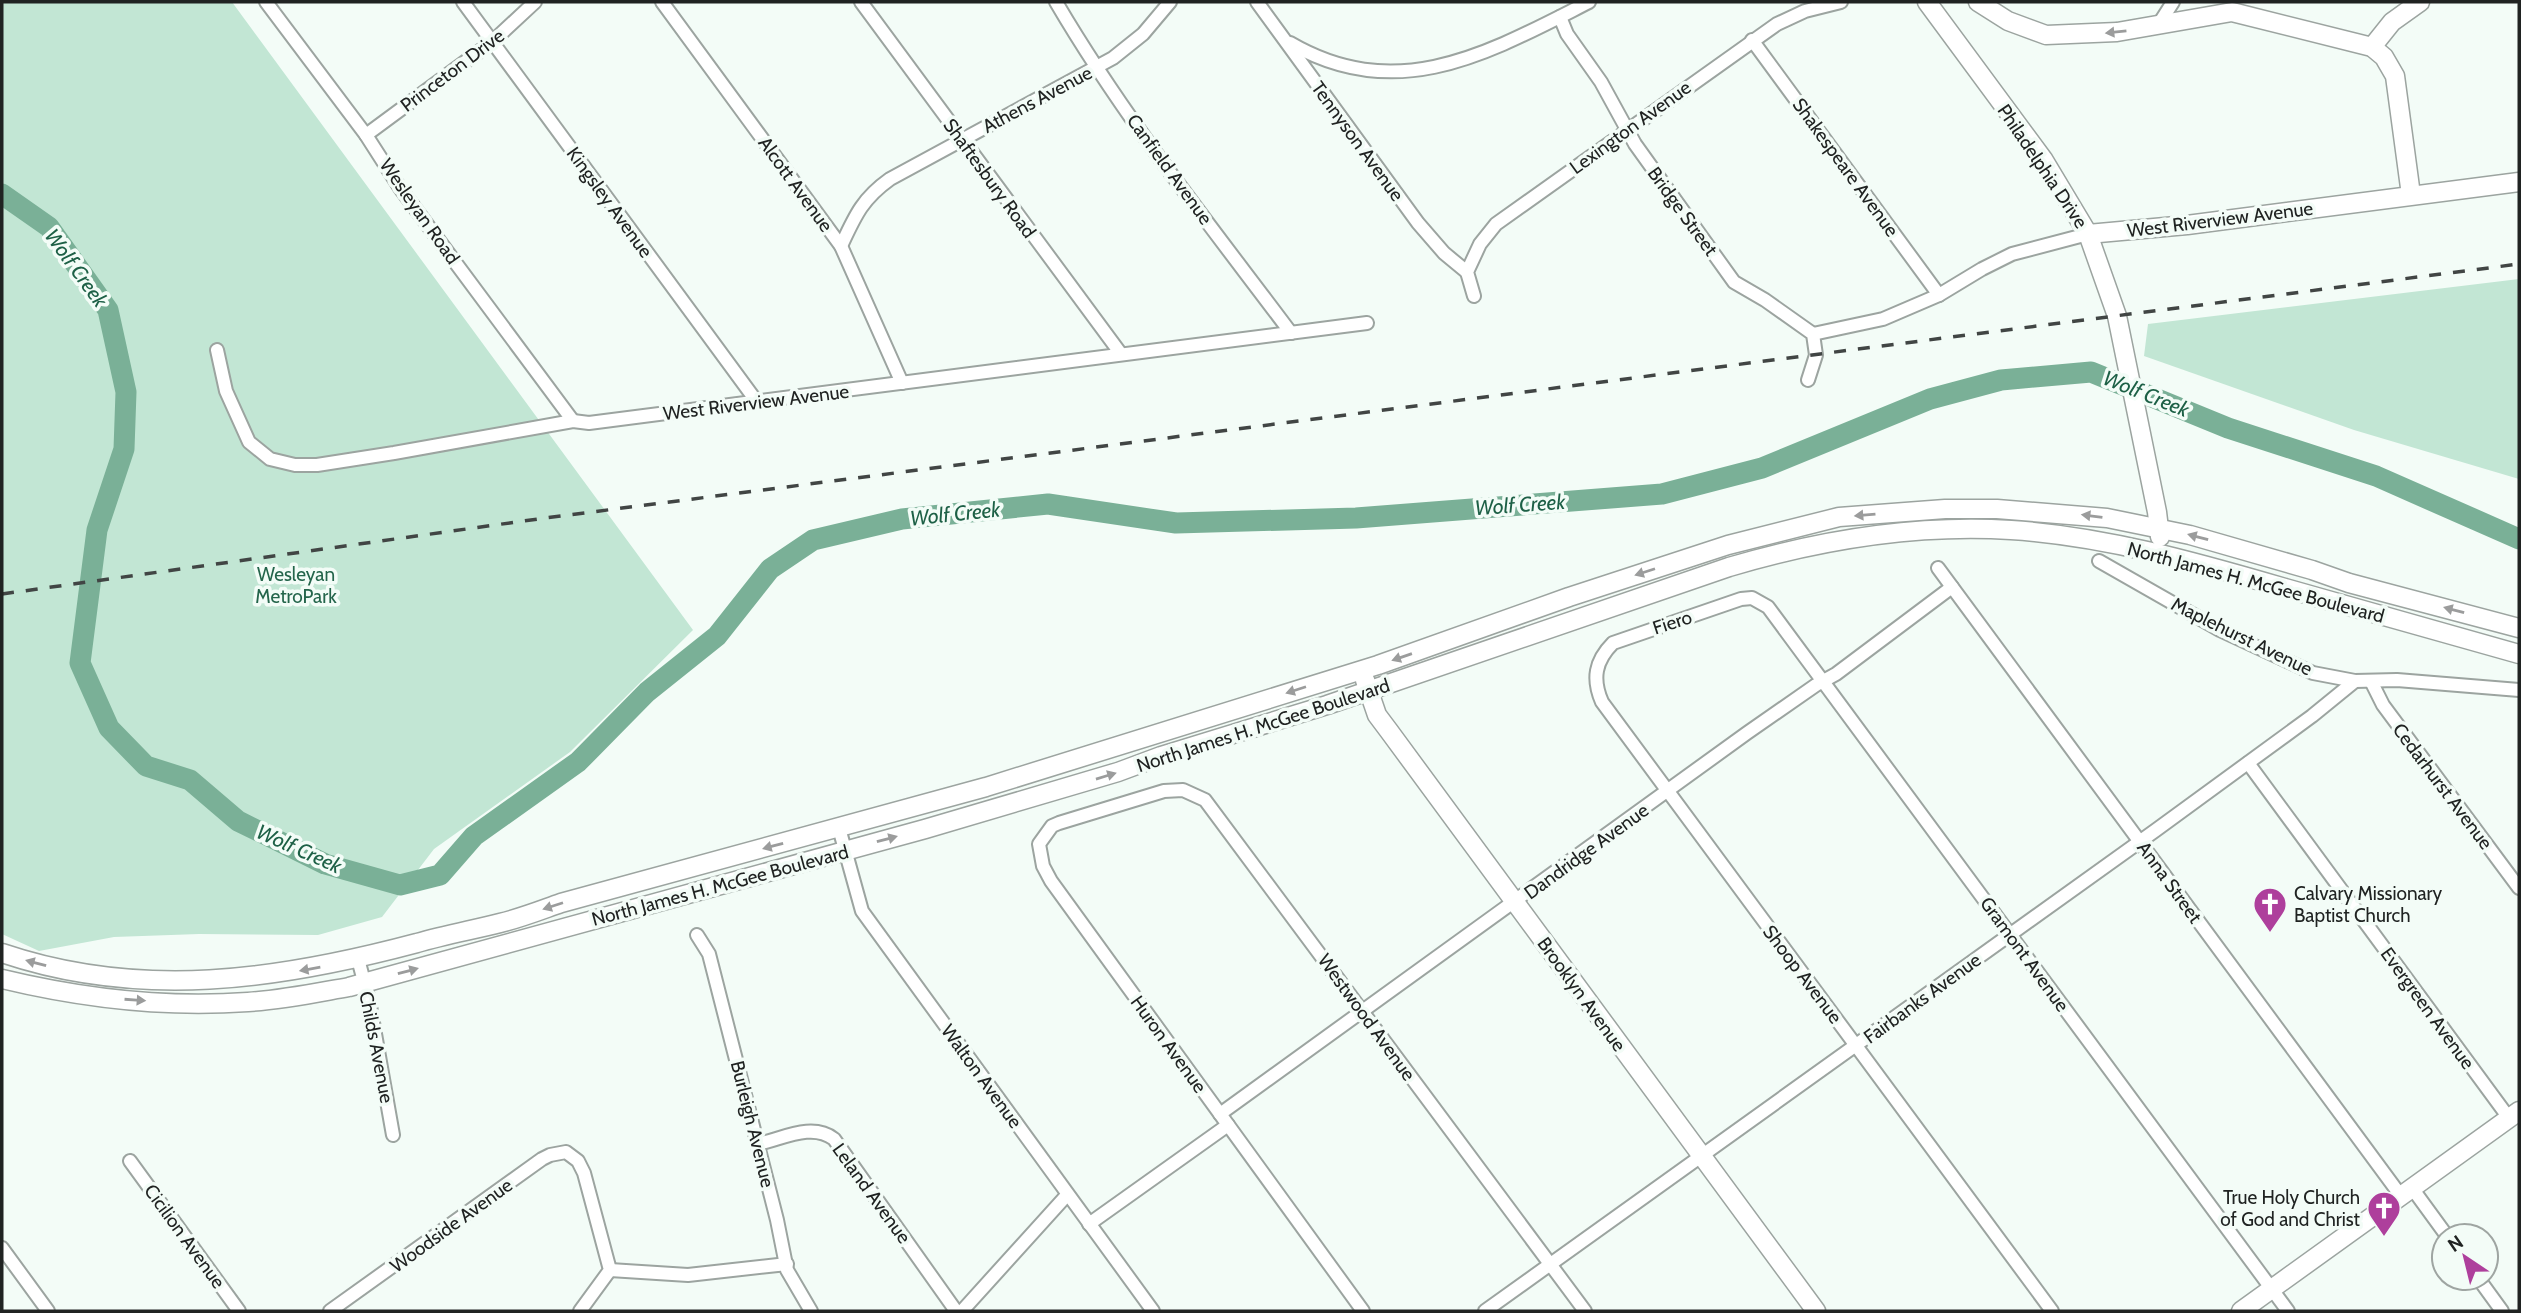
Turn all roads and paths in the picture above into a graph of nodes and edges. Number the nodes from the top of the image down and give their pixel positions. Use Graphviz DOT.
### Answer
graph roads {
  1 [pos="266,2"];
  2 [pos="463,2"];
  3 [pos="535,2"];
  4 [pos="662,2"];
  5 [pos="861,2"];
  6 [pos="1056,2"];
  7 [pos="1170,2"];
  8 [pos="1257,2"];
  9 [pos="1590,2"];
  10 [pos="1841,2"];
  11 [pos="1951,2"];
  12 [pos="1978,2"];
  13 [pos="2173,2"];
  14 [pos="2420,2"];
  15 [pos="1930,6"];
  16 [pos="2230,7"];
  17 [pos="1560,17"];
  18 [pos="2159,24"];
  19 [pos="1284,39"];
  20 [pos="1752,40"];
  21 [pos="492,42"];
  22 [pos="2372,47"];
  23 [pos="1097,67"];
  24 [pos="1628,130"];
  25 [pos="366,135"];
  26 [pos="962,140"];
  27 [pos="2519,181"];
  28 [pos="2411,195"];
  29 [pos="2088,234"];
  30 [pos="841,246"];
  31 [pos="1467,272"];
  32 [pos="1939,295"];
  33 [pos="1474,296"];
  34 [pos="1367,323"];
  35 [pos="1291,333"];
  36 [pos="1813,334"];
  37 [pos="217,349"];
  38 [pos="1121,354"];
  39 [pos="1808,380"];
  40 [pos="902,383"];
  41 [pos="757,402"];
  42 [pos="573,421"];
  43 [pos="2159,528"];
  44 [pos="2162,554"];
  45 [pos="2099,562"];
  46 [pos="1938,568"];
  47 [pos="1952,587"];
  48 [pos="1758,600"];
  49 [pos="2519,628"];
  50 [pos="2519,654"];
  51 [pos="1598,664"];
  52 [pos="1361,670"];
  53 [pos="1823,681"];
  54 [pos="2355,681"];
  55 [pos="2371,681"];
  56 [pos="2519,690"];
  57 [pos="1368,691"];
  58 [pos="2248,763"];
  59 [pos="1668,791"];
  60 [pos="1115,806"];
  61 [pos="839,828"];
  62 [pos="2139,841"];
  63 [pos="845,851"];
  64 [pos="2519,888"];
  65 [pos="1514,902"];
  66 [pos="2010,934"];
  67 [pos="697,935"];
  68 [pos="2,953"];
  69 [pos="358,959"];
  70 [pos="2,979"];
  71 [pos="365,982"];
  72 [pos="1363,1011"];
  73 [pos="1856,1045"];
  74 [pos="1220,1114"];
  75 [pos="2514,1114"];
  76 [pos="1228,1125"];
  77 [pos="394,1135"];
  78 [pos="758,1144"];
  79 [pos="1701,1156"];
  80 [pos="130,1161"];
  81 [pos="2407,1192"];
  82 [pos="1067,1195"];
  83 [pos="2434,1222"];
  84 [pos="1089,1224"];
  85 [pos="2,1248"];
  86 [pos="787,1264"];
  87 [pos="1550,1265"];
  88 [pos="610,1270"];
  89 [pos="2272,1289"];
  90 [pos="2488,1292"];
  91 [pos="47,1311"];
  92 [pos="239,1311"];
  93 [pos="330,1311"];
  94 [pos="580,1311"];
  95 [pos="811,1311"];
  96 [pos="956,1311"];
  97 [pos="962,1311"];
  98 [pos="1153,1311"];
  99 [pos="1363,1311"];
  100 [pos="1485,1311"];
  101 [pos="1585,1311"];
  102 [pos="1816,1311"];
  103 [pos="2052,1311"];
  104 [pos="2241,1311"];
  105 [pos="2288,1311"];
  106 [pos="2502,1311"];
  1 -- 25 [label="street, Wesleyan Road"];
  2 -- 21 [label="street, Kingsley Avenue"];
  3 -- 21 [label="street, Princeton Drive"];
  4 -- 30 [label="street, Alcott Avenue"];
  5 -- 26 [label="street, Shaftesbury Road"];
  6 -- 23 [label="street, Canfield Avenue"];
  7 -- 23 [label="street, Athens Avenue"];
  8 -- 19 [label="street, Tennyson Avenue"];
  9 -- 17 [label="street"];
  10 -- 20 [label="street, Lexington Avenue"];
  11 -- 15 [label="main road"];
  18 -- 12 [label="main road, one-way"];
  13 -- 18 [label="street"];
  14 -- 22 [label="main road"];
  15 -- 29 [label="main road, Philadelphia Drive"];
  16 -- 18 [label="main road"];
  16 -- 22 [label="main road"];
  17 -- 19 [label="street"];
  17 -- 24 [label="street, Bridge Street"];
  19 -- 31 [label="street, Tennyson Avenue"];
  20 -- 24 [label="street, Lexington Avenue"];
  20 -- 32 [label="street, Shakespeare Avenue"];
  21 -- 25 [label="street, Princeton Drive"];
  21 -- 41 [label="street, Kingsley Avenue"];
  22 -- 28 [label="main road"];
  23 -- 26 [label="street, Athens Avenue"];
  23 -- 35 [label="street, Canfield Avenue"];
  24 -- 31 [label="street, Lexington Avenue"];
  24 -- 36 [label="street, Bridge Street"];
  25 -- 42 [label="street, Wesleyan Road"];
  26 -- 30 [label="street, Athens Avenue"];
  26 -- 38 [label="street, Shaftesbury Road"];
  27 -- 28 [label="main road, West Riverview Avenue"];
  28 -- 29 [label="main road, West Riverview Avenue"];
  29 -- 32 [label="street, West Riverview Avenue"];
  29 -- 43 [label="main road, Philadelphia Drive"];
  30 -- 40 [label="street, Alcott Avenue"];
  31 -- 33 [label="street"];
  32 -- 36 [label="street, West Riverview Avenue"];
  34 -- 35 [label="street, West Riverview Avenue"];
  35 -- 38 [label="street, West Riverview Avenue"];
  36 -- 39 [label="street"];
  37 -- 42 [label="street, West Riverview Avenue"];
  38 -- 40 [label="street, West Riverview Avenue"];
  40 -- 41 [label="street, West Riverview Avenue"];
  41 -- 42 [label="street, West Riverview Avenue"];
  43 -- 44 [label="main road, Philadelphia Drive"];
  49 -- 43 [label="main road, North James H. McGee Boulevard, one-way"];
  43 -- 52 [label="main road, North James H. McGee Boulevard, one-way"];
  44 -- 50 [label="main road, North James H. McGee Boulevard"];
  44 -- 57 [label="main road, North James H. McGee Boulevard"];
  45 -- 54 [label="street, Maplehurst Avenue"];
  46 -- 47 [label="street, Anna Street"];
  47 -- 53 [label="street, Dandridge Avenue"];
  47 -- 62 [label="street, Anna Street"];
  48 -- 51 [label="street, Fiero"];
  48 -- 53 [label="street, Gramont Avenue"];
  51 -- 59 [label="street, Shoop Avenue"];
  52 -- 57 [label="main road, Brooklyn Avenue"];
  52 -- 61 [label="main road, North James H. McGee Boulevard, one-way"];
  53 -- 59 [label="street, Dandridge Avenue"];
  53 -- 66 [label="street, Gramont Avenue"];
  54 -- 55 [label="street, Maplehurst Avenue"];
  54 -- 58 [label="street, Fairbanks Avenue"];
  55 -- 56 [label="street, Maplehurst Avenue"];
  55 -- 64 [label="street, Cedarhurst Avenue"];
  63 -- 57 [label="main road, North James H. McGee Boulevard, one-way"];
  57 -- 65 [label="main road, Brooklyn Avenue"];
  58 -- 62 [label="street, Fairbanks Avenue"];
  58 -- 75 [label="street, Evergreen Avenue"];
  59 -- 65 [label="street, Dandridge Avenue"];
  59 -- 73 [label="street, Shoop Avenue"];
  60 -- 72 [label="street, Westwood Avenue"];
  60 -- 74 [label="street, Huron Avenue"];
  61 -- 63 [label="street, Walton Avenue"];
  61 -- 69 [label="main road, North James H. McGee Boulevard, one-way"];
  62 -- 66 [label="street, Fairbanks Avenue"];
  62 -- 81 [label="street, Anna Street"];
  71 -- 63 [label="main road, North James H. McGee Boulevard, one-way"];
  63 -- 82 [label="street, Walton Avenue"];
  65 -- 72 [label="street, Dandridge Avenue"];
  65 -- 79 [label="main road, Brooklyn Avenue"];
  66 -- 73 [label="street, Fairbanks Avenue"];
  66 -- 89 [label="street, Gramont Avenue"];
  67 -- 78 [label="street, Burleigh Avenue"];
  69 -- 68 [label="main road, North James H. McGee Boulevard, one-way"];
  69 -- 71 [label="street, Childs Avenue"];
  70 -- 71 [label="main road, North James H. McGee Boulevard, one-way"];
  71 -- 77 [label="street, Childs Avenue"];
  72 -- 74 [label="street, Dandridge Avenue"];
  72 -- 87 [label="street, Westwood Avenue"];
  73 -- 79 [label="street, Fairbanks Avenue"];
  73 -- 103 [label="street, Shoop Avenue"];
  74 -- 76 [label="street, Huron Avenue"];
  75 -- 81 [label="main road"];
  76 -- 84 [label="street"];
  76 -- 99 [label="street, Huron Avenue"];
  78 -- 86 [label="street, Burleigh Avenue"];
  78 -- 96 [label="street, Leland Avenue"];
  79 -- 87 [label="street, Fairbanks Avenue"];
  79 -- 102 [label="main road, Brooklyn Avenue"];
  80 -- 92 [label="street, Cicilion Avenue"];
  81 -- 83 [label="street, Anna Street"];
  81 -- 89 [label="main road"];
  82 -- 84 [label="street, Walton Avenue"];
  82 -- 97 [label="street"];
  84 -- 98 [label="street, Walton Avenue"];
  85 -- 91 [label="street"];
  86 -- 88 [label="street"];
  86 -- 95 [label="street, Burleigh Avenue"];
  87 -- 100 [label="street, Fairbanks Avenue"];
  87 -- 101 [label="street, Westwood Avenue"];
  88 -- 93 [label="street, Woodside Avenue"];
  88 -- 94 [label="street"];
  89 -- 104 [label="main road"];
  89 -- 105 [label="street, Gramont Avenue"];
  90 -- 106 [label="street"];
}
